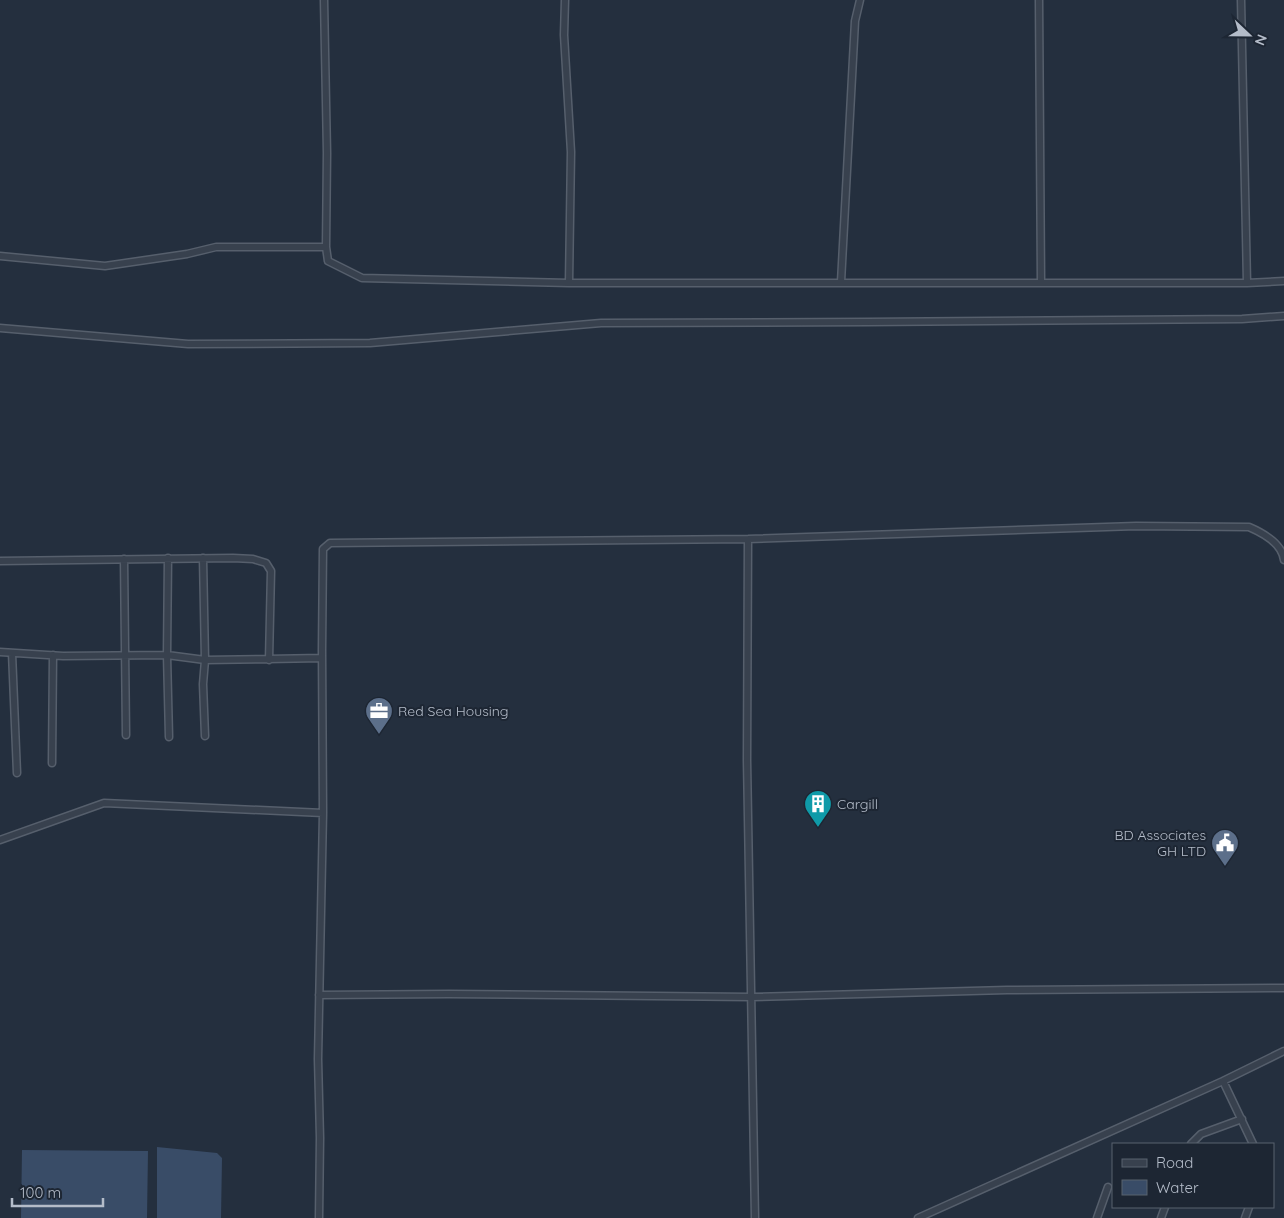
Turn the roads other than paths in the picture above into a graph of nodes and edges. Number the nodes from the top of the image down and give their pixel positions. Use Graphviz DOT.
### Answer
graph roads {
  1 [pos="324,0"];
  2 [pos="565,0"];
  3 [pos="860,0"];
  4 [pos="1039,0"];
  5 [pos="1242,0"];
  6 [pos="326,247"];
  7 [pos="0,256"];
  8 [pos="1284,281"];
  9 [pos="841,282"];
  10 [pos="569,283"];
  11 [pos="1247,283"];
  12 [pos="1041,284"];
  13 [pos="1284,316"];
  14 [pos="0,328"];
  15 [pos="748,539"];
  16 [pos="168,558"];
  17 [pos="203,558"];
  18 [pos="124,559"];
  19 [pos="1284,560"];
  20 [pos="0,561"];
  21 [pos="0,652"];
  22 [pos="12,653"];
  23 [pos="126,654"];
  24 [pos="53,655"];
  25 [pos="167,655"];
  26 [pos="322,658"];
  27 [pos="206,660"];
  28 [pos="269,660"];
  29 [pos="126,736"];
  30 [pos="205,736"];
  31 [pos="169,737"];
  32 [pos="52,763"];
  33 [pos="17,773"];
  34 [pos="323,813"];
  35 [pos="0,840"];
  36 [pos="1284,988"];
  37 [pos="319,995"];
  38 [pos="752,997"];
  39 [pos="1284,1051"];
  40 [pos="1223,1081"];
  41 [pos="1242,1119"];
  42 [pos="1192,1143"];
  43 [pos="1253,1143"];
  44 [pos="1108,1187"];
  45 [pos="319,1218"];
  46 [pos="755,1218"];
  47 [pos="918,1218"];
  48 [pos="1097,1218"];
  1 -- 6 [label="street"];
  2 -- 10 [label="street"];
  3 -- 9 [label="street"];
  4 -- 12 [label="street"];
  5 -- 11 [label="street"];
  6 -- 7 [label="street"];
  6 -- 10 [label="street"];
  8 -- 11 [label="street"];
  9 -- 10 [label="street"];
  9 -- 12 [label="street"];
  11 -- 12 [label="street"];
  13 -- 14 [label="street"];
  15 -- 19 [label="street"];
  15 -- 26 [label="street"];
  15 -- 38 [label="street"];
  16 -- 17 [label="street"];
  16 -- 18 [label="street"];
  16 -- 25 [label="street"];
  17 -- 27 [label="street"];
  17 -- 28 [label="street"];
  18 -- 20 [label="street"];
  18 -- 23 [label="street"];
  21 -- 22 [label="street"];
  22 -- 24 [label="street"];
  22 -- 33 [label="street"];
  23 -- 24 [label="street"];
  23 -- 25 [label="street"];
  23 -- 29 [label="street"];
  24 -- 32 [label="street"];
  25 -- 27 [label="street"];
  25 -- 31 [label="street"];
  26 -- 28 [label="street"];
  26 -- 34 [label="street"];
  27 -- 28 [label="street"];
  27 -- 30 [label="street"];
  34 -- 35 [label="street"];
  34 -- 37 [label="street"];
  36 -- 38 [label="street"];
  37 -- 38 [label="street"];
  37 -- 45 [label="street"];
  38 -- 46 [label="street"];
  39 -- 40 [label="street"];
  40 -- 41 [label="street"];
  40 -- 47 [label="street"];
  41 -- 42 [label="street"];
  41 -- 43 [label="street"];
  44 -- 48 [label="street"];
}
